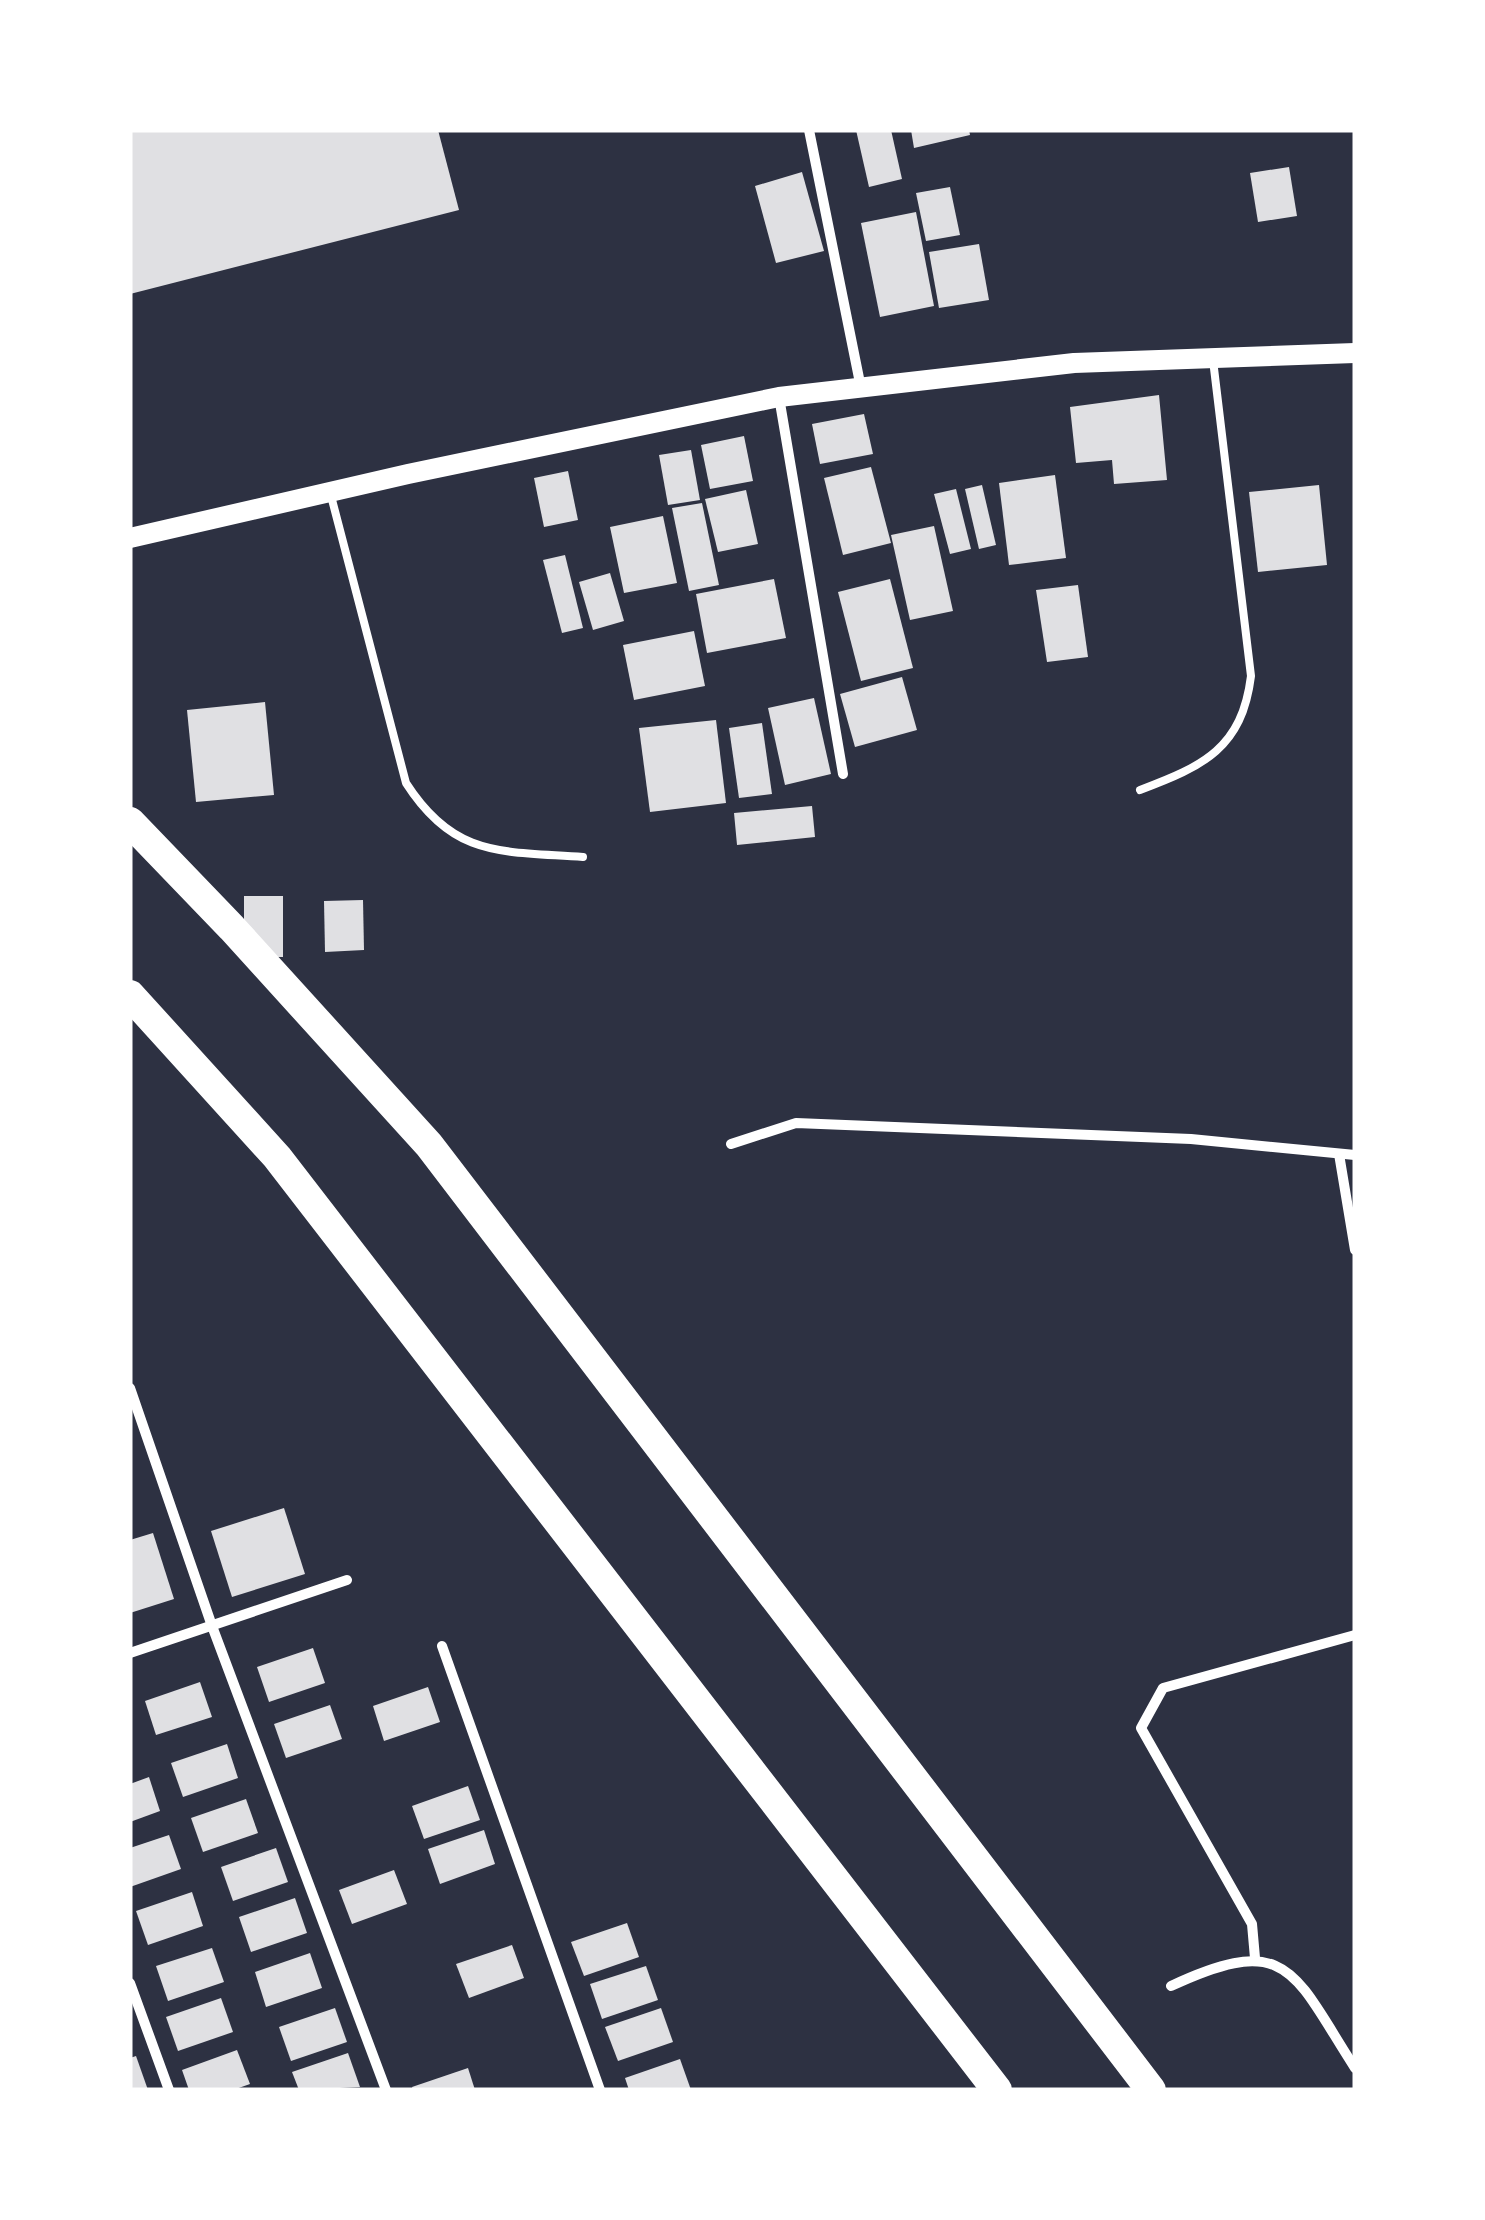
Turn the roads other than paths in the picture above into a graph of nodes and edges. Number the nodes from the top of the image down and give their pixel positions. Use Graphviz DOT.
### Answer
graph roads {
  1 [pos="809,130"];
  2 [pos="1355,353"];
  3 [pos="1212,356"];
  4 [pos="861,388"];
  5 [pos="779,398"];
  6 [pos="330,492"];
  7 [pos="130,538"];
  8 [pos="843,774"];
  9 [pos="1140,790"];
  10 [pos="130,822"];
  11 [pos="583,856"];
  12 [pos="130,995"];
  13 [pos="732,1144"];
  14 [pos="1339,1154"];
  15 [pos="1355,1155"];
  16 [pos="1355,1250"];
  17 [pos="130,1388"];
  18 [pos="347,1580"];
  19 [pos="212,1626"];
  20 [pos="1355,1635"];
  21 [pos="442,1646"];
  22 [pos="130,1653"];
  23 [pos="1255,1958"];
  24 [pos="130,1984"];
  25 [pos="1171,1986"];
  26 [pos="1355,2068"];
  27 [pos="168,2090"];
  28 [pos="386,2090"];
  29 [pos="600,2090"];
  30 [pos="997,2090"];
  31 [pos="1152,2090"];
  1 -- 4 [label="street"];
  2 -- 3 [label="main road"];
  3 -- 4 [label="main road"];
  3 -- 9 [label="lane"];
  4 -- 5 [label="main road"];
  5 -- 6 [label="main road"];
  5 -- 8 [label="street"];
  6 -- 7 [label="main road"];
  6 -- 11 [label="lane"];
  10 -- 31 [label="highway"];
  12 -- 30 [label="highway"];
  13 -- 14 [label="street"];
  14 -- 15 [label="street"];
  14 -- 16 [label="street"];
  17 -- 19 [label="street"];
  18 -- 19 [label="street"];
  19 -- 22 [label="street"];
  19 -- 28 [label="street"];
  20 -- 23 [label="street"];
  21 -- 29 [label="street"];
  23 -- 25 [label="street"];
  23 -- 26 [label="street"];
  24 -- 27 [label="street"];
}
